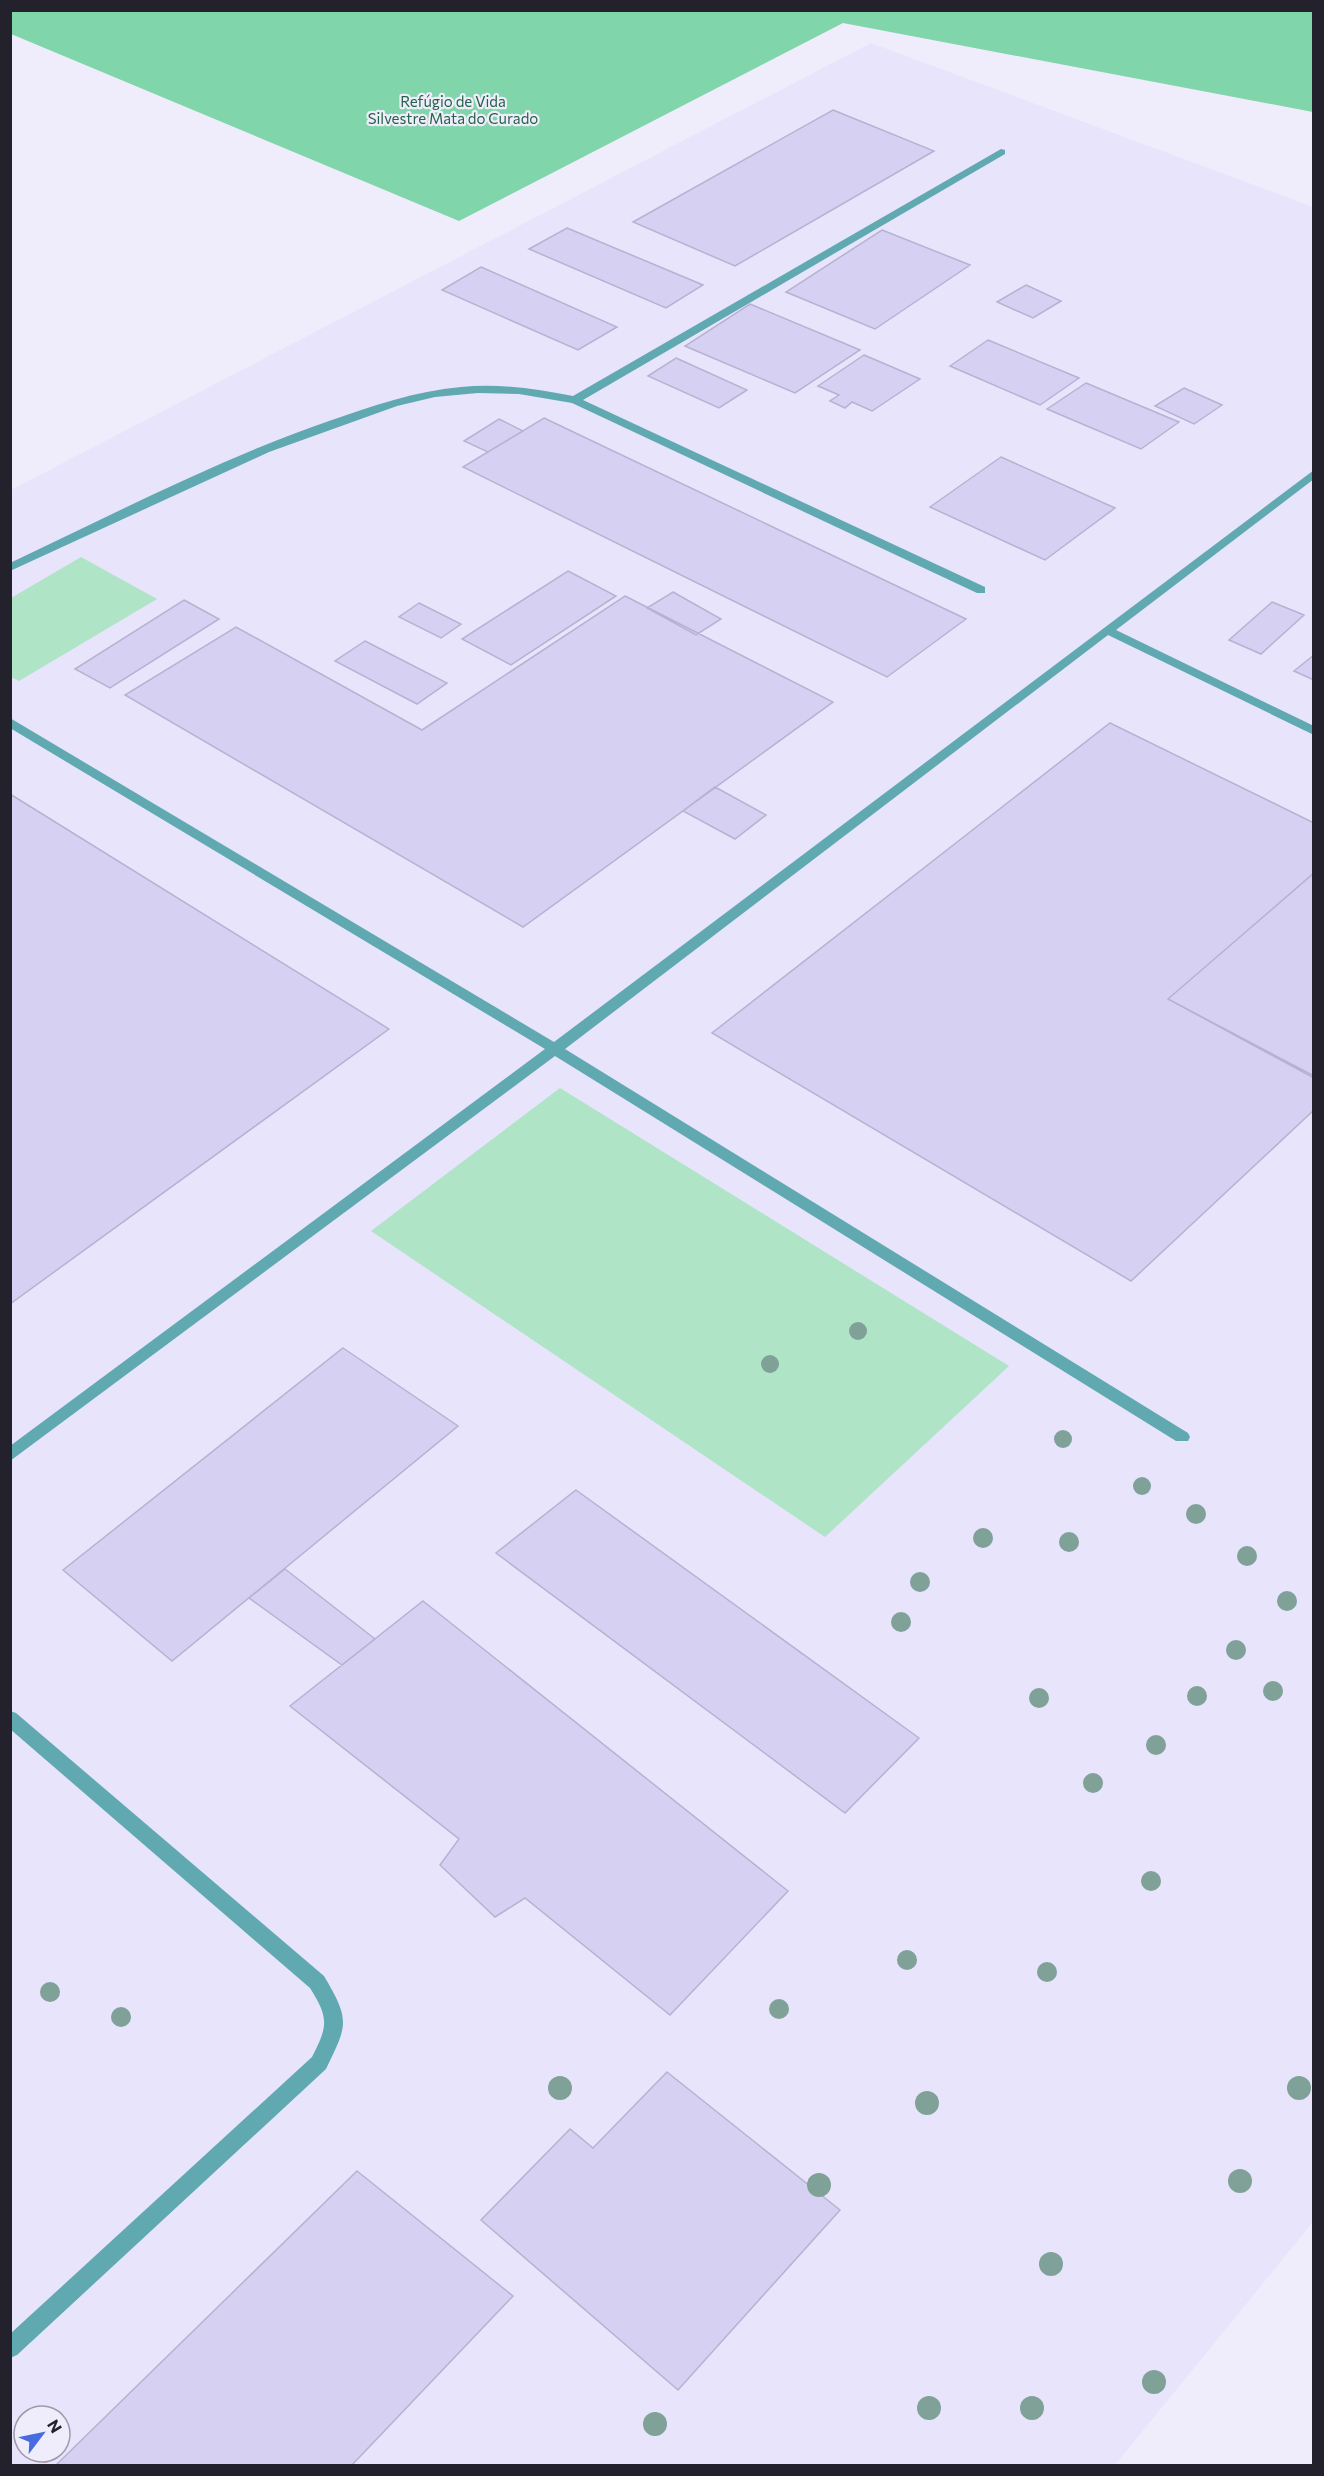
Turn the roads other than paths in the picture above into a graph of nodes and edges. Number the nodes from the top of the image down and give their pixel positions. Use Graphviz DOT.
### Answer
graph roads {
  1 [pos="1000,152"];
  2 [pos="575,400"];
  3 [pos="1314,473"];
  4 [pos="10,568"];
  5 [pos="981,590"];
  6 [pos="1107,630"];
  7 [pos="10,722"];
  8 [pos="1314,731"];
  9 [pos="555,1049"];
  10 [pos="1182,1437"];
  11 [pos="10,1455"];
  12 [pos="10,1718"];
  13 [pos="10,2348"];
  1 -- 2 [label="lane"];
  2 -- 4 [label="lane"];
  2 -- 5 [label="lane"];
  3 -- 6 [label="lane"];
  6 -- 8 [label="lane"];
  6 -- 9 [label="lane"];
  7 -- 9 [label="lane"];
  9 -- 10 [label="lane"];
  9 -- 11 [label="lane"];
  12 -- 13 [label="lane"];
}
